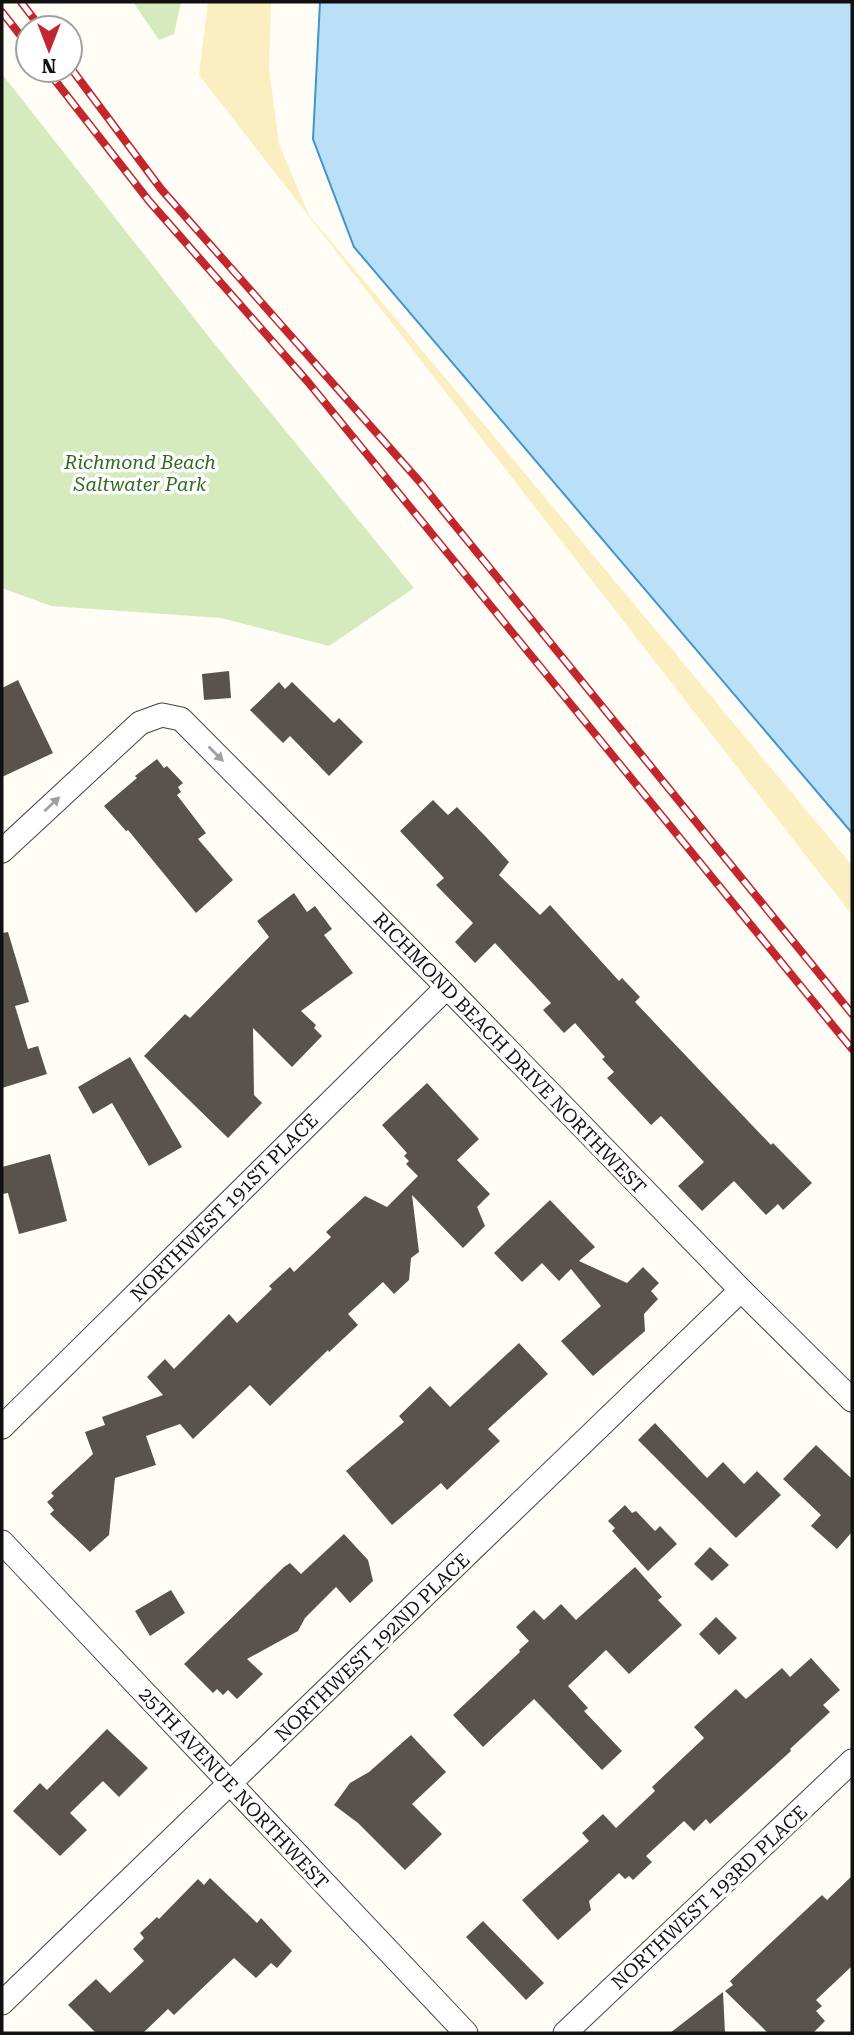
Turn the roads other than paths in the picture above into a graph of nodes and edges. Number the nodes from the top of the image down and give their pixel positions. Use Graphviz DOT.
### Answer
graph roads {
  1 [pos="2,851"];
  2 [pos="446,987"];
  3 [pos="741,1290"];
  4 [pos="852,1400"];
  5 [pos="2,1427"];
  6 [pos="2,1542"];
  7 [pos="852,1761"];
  8 [pos="230,1784"];
  9 [pos="2,2003"];
  10 [pos="466,2033"];
  11 [pos="565,2033"];
  1 -- 2 [label="street, RICHMOND BEACH DRIVE NORTHWEST, one-way"];
  2 -- 3 [label="street, RICHMOND BEACH DRIVE NORTHWEST"];
  2 -- 5 [label="street, NORTHWEST 191ST PLACE"];
  3 -- 4 [label="street, RICHMOND BEACH DRIVE NORTHWEST"];
  3 -- 8 [label="street, NORTHWEST 192ND PLACE"];
  6 -- 8 [label="street, 25TH AVENUE NORTHWEST"];
  7 -- 11 [label="street, NORTHWEST 193RD PLACE"];
  8 -- 9 [label="street, NORTHWEST 192ND PLACE"];
  8 -- 10 [label="street, 25TH AVENUE NORTHWEST"];
}
